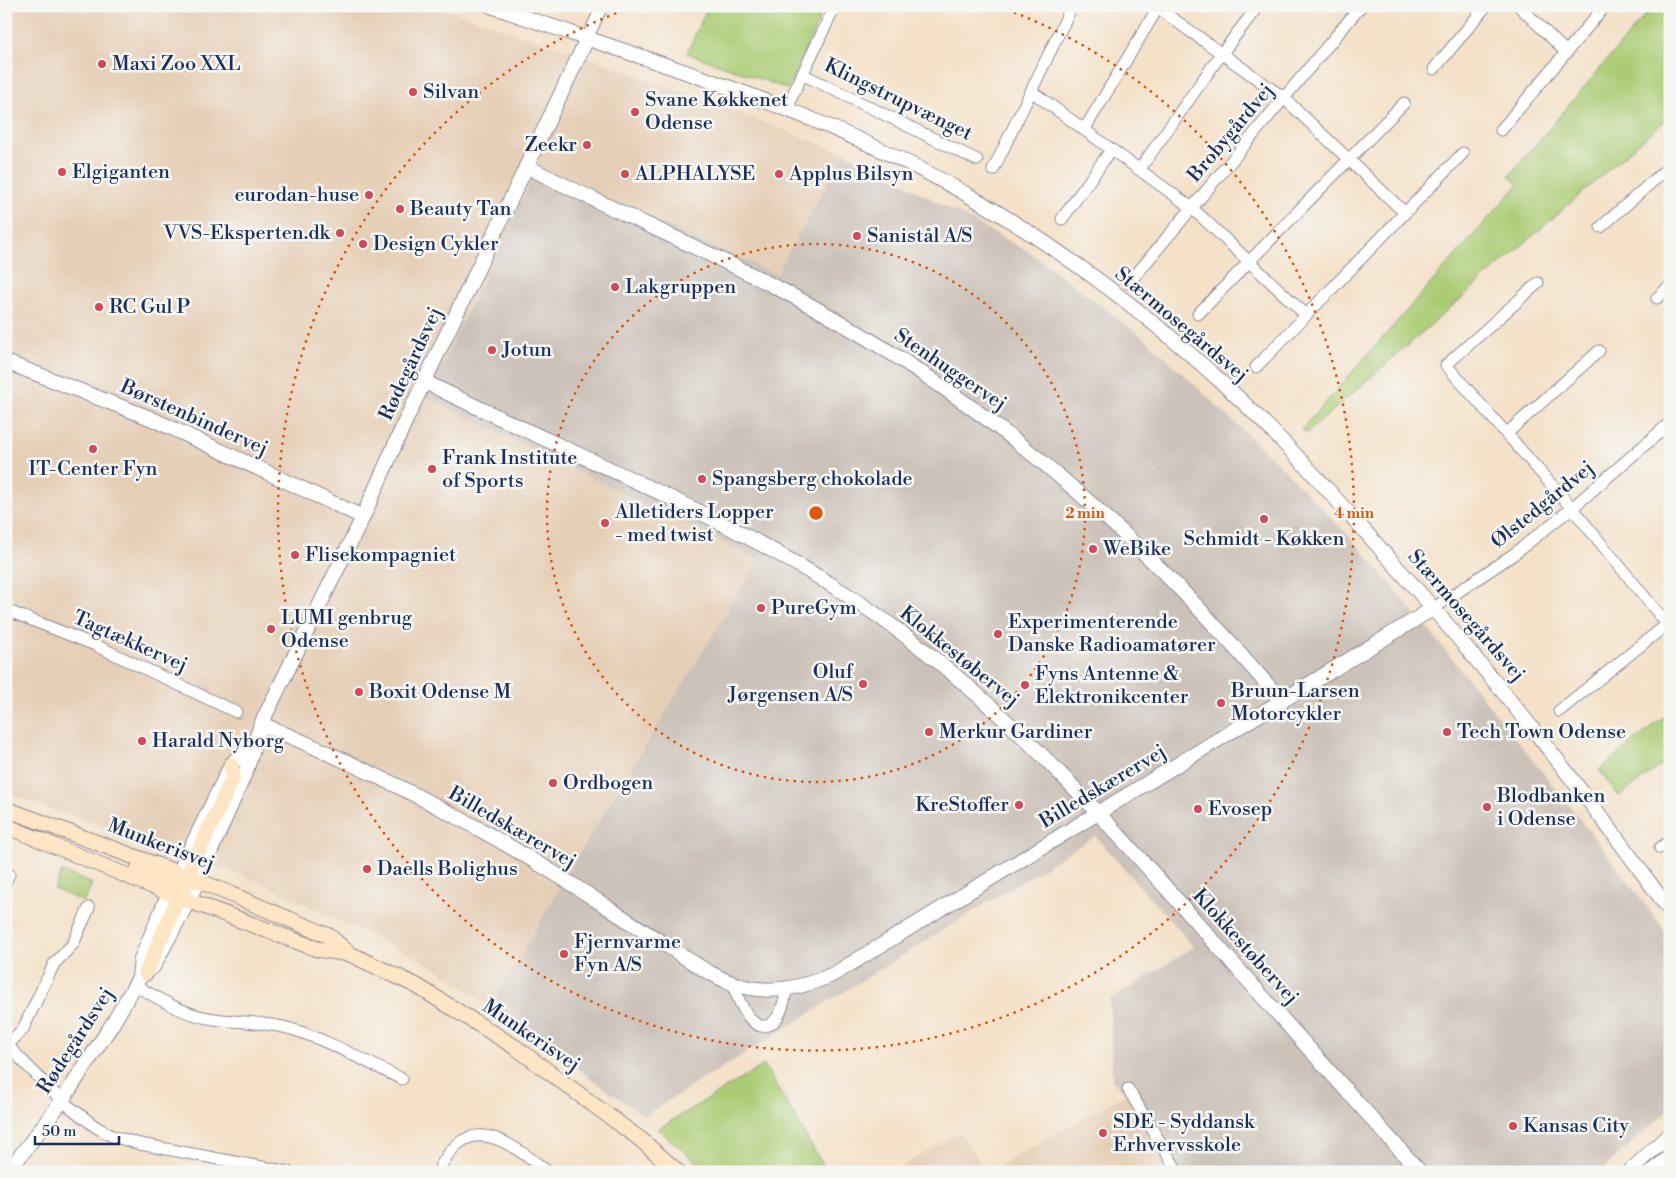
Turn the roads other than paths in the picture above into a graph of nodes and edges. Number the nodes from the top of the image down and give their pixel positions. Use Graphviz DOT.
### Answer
graph roads {
  1 [pos="491,6"];
  2 [pos="602,6"];
  3 [pos="835,6"];
  4 [pos="1072,6"];
  5 [pos="1258,6"];
  6 [pos="1361,6"];
  7 [pos="1486,6"];
  8 [pos="1519,6"];
  9 [pos="1605,6"];
  10 [pos="1157,7"];
  11 [pos="587,39"];
  12 [pos="1222,53"];
  13 [pos="1567,53"];
  14 [pos="1434,69"];
  15 [pos="802,74"];
  16 [pos="1031,92"];
  17 [pos="1284,98"];
  18 [pos="1404,104"];
  19 [pos="788,108"];
  20 [pos="1084,130"];
  21 [pos="1501,130"];
  22 [pos="1111,150"];
  23 [pos="1463,153"];
  24 [pos="1348,159"];
  25 [pos="977,160"];
  26 [pos="526,166"];
  27 [pos="1670,166"];
  28 [pos="993,170"];
  29 [pos="1139,170"];
  30 [pos="1192,208"];
  31 [pos="1404,214"];
  32 [pos="1062,219"];
  33 [pos="1601,227"];
  34 [pos="1248,262"];
  35 [pos="1538,282"];
  36 [pos="1129,283"];
  37 [pos="1670,286"];
  38 [pos="1657,298"];
  39 [pos="1198,314"];
  40 [pos="1306,315"];
  41 [pos="1599,351"];
  42 [pos="6,362"];
  43 [pos="1256,368"];
  44 [pos="425,382"];
  45 [pos="1670,423"];
  46 [pos="1506,434"];
  47 [pos="1572,508"];
  48 [pos="363,517"];
  49 [pos="1434,608"];
  50 [pos="6,610"];
  51 [pos="1668,623"];
  52 [pos="1282,702"];
  53 [pos="1559,711"];
  54 [pos="236,712"];
  55 [pos="261,724"];
  56 [pos="256,738"];
  57 [pos="231,765"];
  58 [pos="6,809"];
  59 [pos="1100,812"];
  60 [pos="6,826"];
  61 [pos="1670,841"];
  62 [pos="1660,848"];
  63 [pos="184,886"];
  64 [pos="89,908"];
  65 [pos="1670,911"];
  66 [pos="350,954"];
  67 [pos="140,979"];
  68 [pos="733,983"];
  69 [pos="787,988"];
  70 [pos="7,1045"];
  71 [pos="402,1079"];
  72 [pos="1128,1089"];
  73 [pos="62,1101"];
  74 [pos="1670,1134"];
  75 [pos="1670,1156"];
  76 [pos="8,1172"];
  77 [pos="288,1172"];
  78 [pos="438,1172"];
  79 [pos="548,1172"];
  80 [pos="678,1172"];
  81 [pos="1178,1172"];
  82 [pos="1420,1172"];
  83 [pos="1629,1172"];
  84 [pos="1652,1172"];
  1 -- 11 [label="street, Stærmosegårdsvej"];
  2 -- 11 [label="street, Rødegårdsvej"];
  3 -- 15 [label="street, Klingstrupvænget"];
  4 -- 16 [label="street"];
  5 -- 12 [label="street"];
  6 -- 17 [label="street, Brobygårdvej"];
  7 -- 14 [label="street"];
  8 -- 13 [label="street"];
  9 -- 13 [label="street"];
  10 -- 12 [label="street"];
  10 -- 20 [label="street"];
  11 -- 19 [label="street, Stærmosegårdsvej"];
  11 -- 26 [label="street, Rødegårdsvej"];
  12 -- 17 [label="street"];
  12 -- 29 [label="street"];
  13 -- 21 [label="street"];
  15 -- 19 [label="street, Klingstrupvænget"];
  15 -- 25 [label="street, Klingstrupvænget"];
  16 -- 20 [label="street"];
  16 -- 28 [label="street"];
  17 -- 24 [label="street"];
  17 -- 30 [label="street, Brobygårdvej"];
  18 -- 24 [label="street"];
  19 -- 49 [label="street, Stærmosegårdsvej"];
  20 -- 22 [label="street"];
  22 -- 29 [label="street"];
  22 -- 32 [label="street"];
  23 -- 31 [label="street"];
  24 -- 31 [label="street"];
  24 -- 34 [label="street"];
  26 -- 44 [label="street, Rødegårdsvej"];
  26 -- 52 [label="street, Stenhuggervej"];
  27 -- 33 [label="street"];
  29 -- 30 [label="street"];
  30 -- 34 [label="street"];
  30 -- 36 [label="street, Brobygårdvej"];
  31 -- 40 [label="street"];
  34 -- 39 [label="street"];
  34 -- 40 [label="street"];
  35 -- 46 [label="street"];
  37 -- 38 [label="street"];
  40 -- 43 [label="street"];
  41 -- 46 [label="street"];
  42 -- 48 [label="street, Børstenbindervej"];
  44 -- 48 [label="street, Rødegårdsvej"];
  44 -- 59 [label="street, Klokkestøbervej"];
  45 -- 47 [label="street, Ølstedgårdvej"];
  46 -- 47 [label="street"];
  47 -- 49 [label="street, Ølstedgårdvej"];
  47 -- 51 [label="street"];
  48 -- 55 [label="street, Rødegårdsvej"];
  49 -- 52 [label="street, Billedskærervej"];
  49 -- 65 [label="street, Stærmosegårdsvej"];
  50 -- 54 [label="street, Tagtækkervej"];
  51 -- 53 [label="street"];
  52 -- 59 [label="street, Billedskærervej"];
  55 -- 56 [label="street, Rødegårdsvej"];
  55 -- 68 [label="street, Billedskærervej"];
  56 -- 57 [label="street, Rødegårdsvej"];
  56 -- 63 [label="street, Rødegårdsvej"];
  57 -- 63 [label="main road"];
  58 -- 63 [label="main road, Munkerisvej"];
  59 -- 69 [label="street, Billedskærervej"];
  59 -- 82 [label="street, Klokkestøbervej"];
  60 -- 63 [label="main road, Munkerisvej"];
  61 -- 62 [label="street"];
  63 -- 66 [label="main road, Munkerisvej"];
  63 -- 66 [label="main road, Munkerisvej"];
  63 -- 67 [label="main road"];
  64 -- 70 [label="street"];
  66 -- 80 [label="main road, Munkerisvej"];
  67 -- 71 [label="street"];
  67 -- 73 [label="street, Rødegårdsvej"];
  68 -- 69 [label="street, Billedskærervej"];
  68 -- 69 [label="street"];
  70 -- 73 [label="street"];
  72 -- 81 [label="street"];
  73 -- 76 [label="street, Rødegårdsvej"];
  73 -- 77 [label="street"];
  74 -- 83 [label="street"];
  75 -- 84 [label="street"];
  78 -- 79 [label="street"];
}
